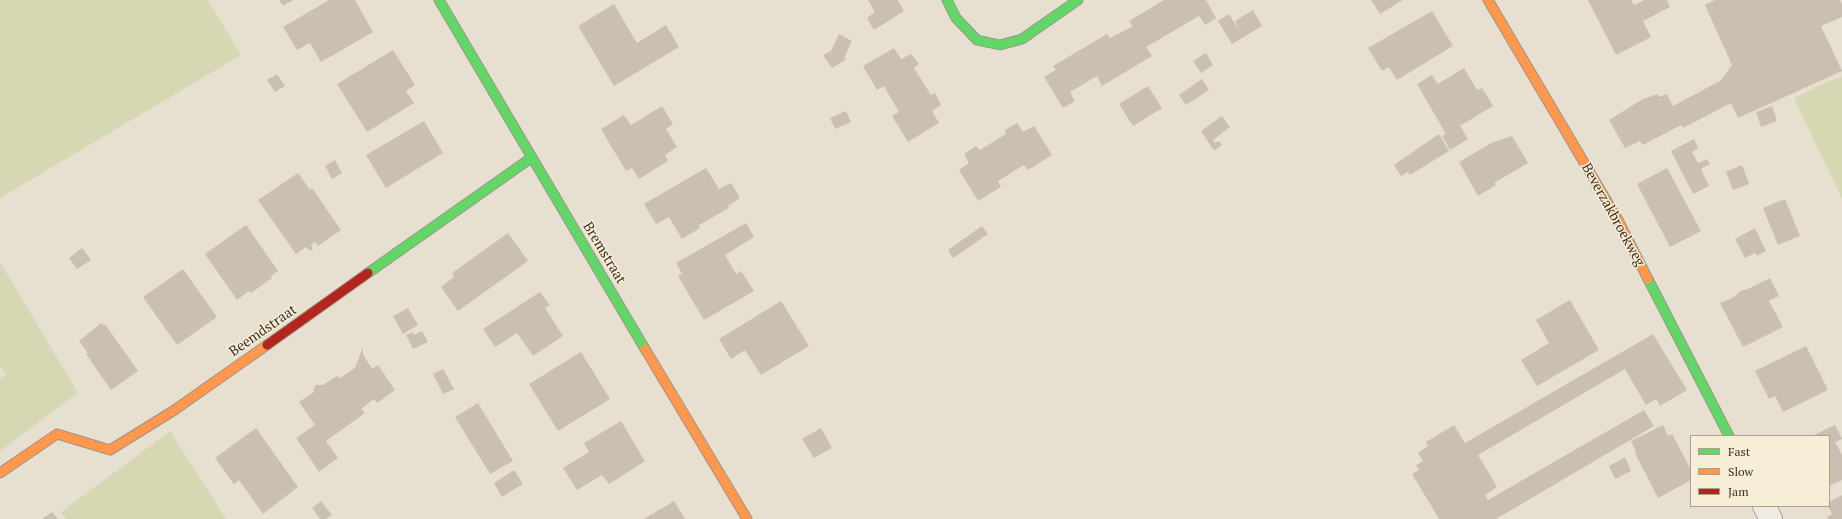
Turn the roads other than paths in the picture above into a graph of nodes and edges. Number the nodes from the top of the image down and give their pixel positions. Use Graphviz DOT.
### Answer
graph roads {
  1 [pos="439,0"];
  2 [pos="947,0"];
  3 [pos="1078,0"];
  4 [pos="1488,0"];
  5 [pos="532,158"];
  6 [pos="1728,435"];
  7 [pos="0,473"];
  8 [pos="1765,507"];
  9 [pos="747,519"];
  10 [pos="1771,519"];
  1 -- 5 [label="street, Bremstraat"];
  2 -- 3 [label="street"];
  4 -- 6 [label="street, Beverzakbroekweg"];
  5 -- 7 [label="street, Beemdstraat"];
  5 -- 9 [label="street, Bremstraat"];
  8 -- 10 [label="street"];
}
